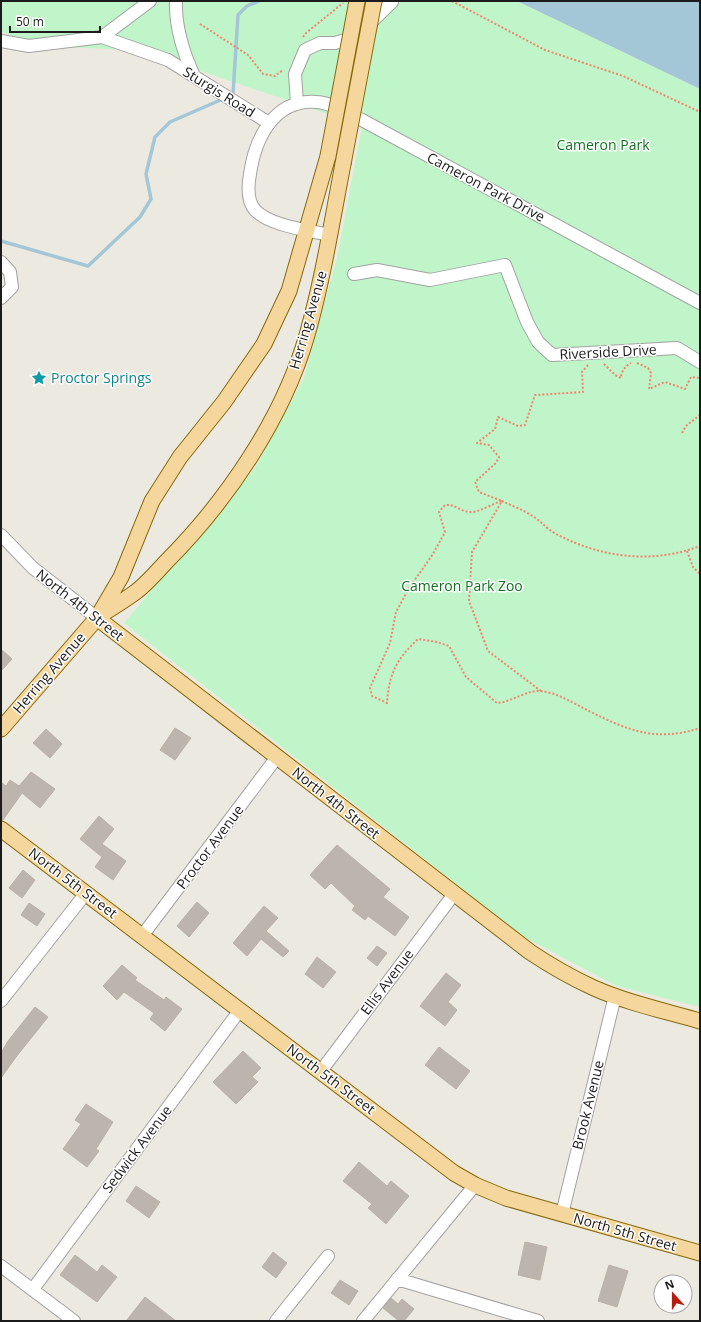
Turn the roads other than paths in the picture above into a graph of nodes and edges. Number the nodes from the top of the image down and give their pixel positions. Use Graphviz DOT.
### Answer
graph roads {
  1 [pos="150,1"];
  2 [pos="176,1"];
  3 [pos="357,1"];
  4 [pos="374,1"];
  5 [pos="392,2"];
  6 [pos="102,37"];
  7 [pos="1,41"];
  8 [pos="194,76"];
  9 [pos="297,104"];
  10 [pos="269,123"];
  11 [pos="306,230"];
  12 [pos="329,235"];
  13 [pos="1,262"];
  14 [pos="354,274"];
  15 [pos="1,298"];
  16 [pos="700,303"];
  17 [pos="700,362"];
  18 [pos="1,535"];
  19 [pos="97,618"];
  20 [pos="1,729"];
  21 [pos="277,757"];
  22 [pos="1,829"];
  23 [pos="86,893"];
  24 [pos="454,894"];
  25 [pos="142,936"];
  26 [pos="615,996"];
  27 [pos="1,1001"];
  28 [pos="240,1010"];
  29 [pos="700,1021"];
  30 [pos="321,1071"];
  31 [pos="475,1185"];
  32 [pos="562,1214"];
  33 [pos="700,1253"];
  34 [pos="328,1256"];
  35 [pos="1,1266"];
  36 [pos="397,1279"];
  37 [pos="33,1289"];
  38 [pos="74,1321"];
  39 [pos="276,1321"];
  40 [pos="363,1321"];
  41 [pos="538,1321"];
  1 -- 6 [label="street"];
  2 -- 8 [label="street"];
  3 -- 11 [label="main road, Herring Avenue, bridge"];
  4 -- 12 [label="main road, Herring Avenue, bridge"];
  5 -- 9 [label="street"];
  6 -- 7 [label="street, Sturgis Road"];
  6 -- 8 [label="street, Sturgis Road"];
  8 -- 10 [label="street, Sturgis Road"];
  9 -- 10 [label="street, Cameron Park Drive"];
  9 -- 16 [label="street, Cameron Park Drive"];
  10 -- 11 [label="street, Sturgis Road"];
  11 -- 12 [label="street, Sturgis Road"];
  11 -- 19 [label="main road, Herring Avenue"];
  12 -- 19 [label="main road, Herring Avenue"];
  13 -- 15 [label="street"];
  14 -- 17 [label="street, Riverside Drive"];
  18 -- 19 [label="street, North 4th Street"];
  19 -- 20 [label="main road, Herring Avenue"];
  19 -- 21 [label="main road, North 4th Street"];
  21 -- 24 [label="main road, North 4th Street"];
  21 -- 25 [label="street, Proctor Avenue"];
  22 -- 23 [label="main road, North 5th Street"];
  23 -- 25 [label="main road, North 5th Street"];
  23 -- 27 [label="street"];
  24 -- 26 [label="main road, North 4th Street"];
  24 -- 30 [label="street, Ellis Avenue"];
  25 -- 28 [label="main road, North 5th Street"];
  26 -- 29 [label="main road, North 4th Street"];
  26 -- 32 [label="street, Brook Avenue"];
  28 -- 30 [label="main road, North 5th Street"];
  28 -- 37 [label="street, Sedwick Avenue"];
  30 -- 31 [label="main road, North 5th Street"];
  31 -- 32 [label="main road, North 5th Street"];
  31 -- 36 [label="street"];
  32 -- 33 [label="main road, North 5th Street"];
  34 -- 39 [label="street"];
  35 -- 37 [label="street"];
  36 -- 40 [label="street"];
  36 -- 41 [label="street"];
  37 -- 38 [label="street"];
}
